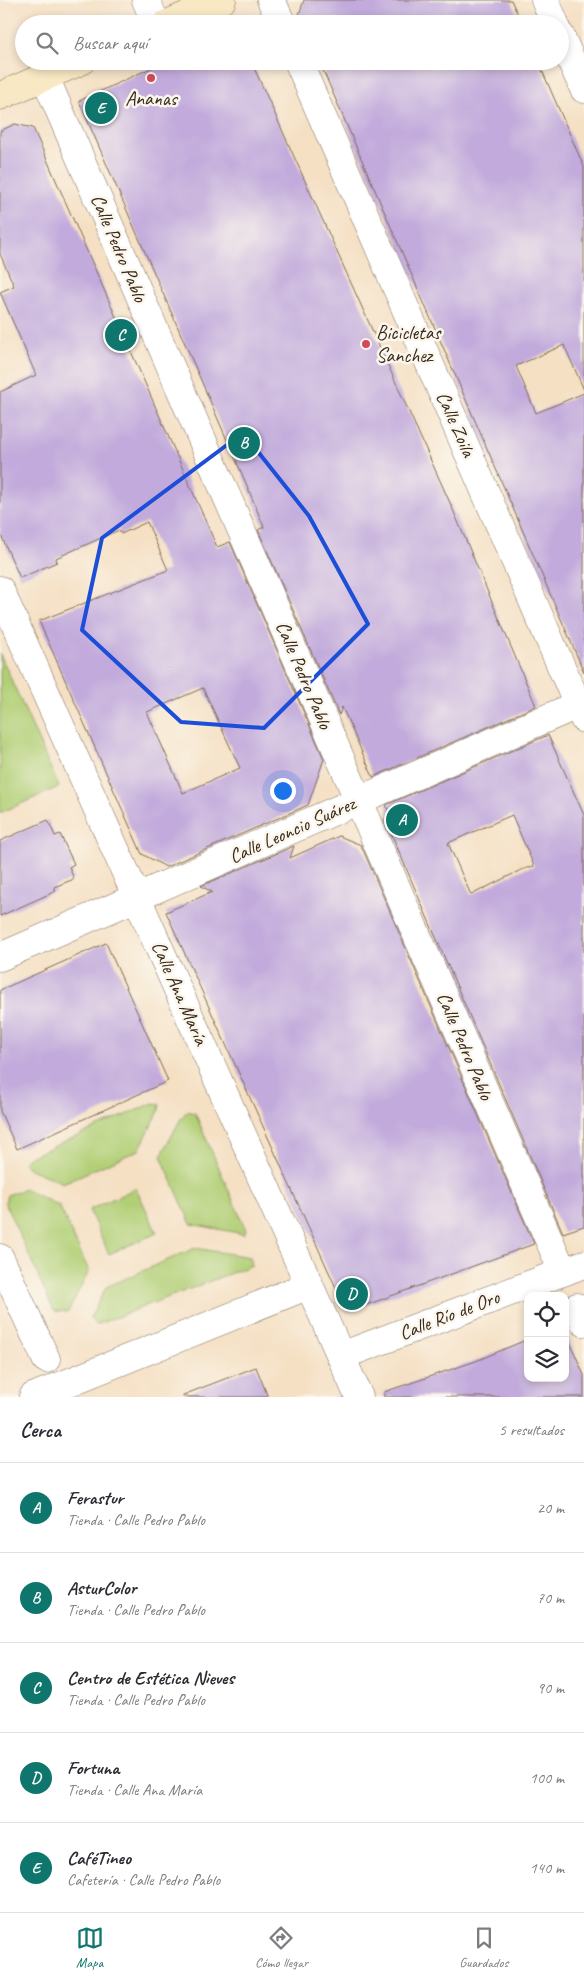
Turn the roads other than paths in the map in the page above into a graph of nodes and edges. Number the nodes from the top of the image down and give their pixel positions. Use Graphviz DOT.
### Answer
graph roads {
  1 [pos="146,0"];
  2 [pos="222,0"];
  3 [pos="271,0"];
  4 [pos="545,0"];
  5 [pos="152,15"];
  6 [pos="188,15"];
  7 [pos="278,15"];
  8 [pos="551,15"];
  9 [pos="569,55"];
  10 [pos="61,70"];
  11 [pos="302,70"];
  12 [pos="45,77"];
  13 [pos="584,89"];
  14 [pos="0,96"];
  15 [pos="0,590"];
  16 [pos="582,709"];
  17 [pos="358,801"];
  18 [pos="137,897"];
  19 [pos="0,957"];
  20 [pos="0,1258"];
  21 [pos="574,1268"];
  22 [pos="309,1285"];
  23 [pos="341,1356"];
  24 [pos="46,1359"];
  25 [pos="34,1397"];
  26 [pos="359,1397"];
  1 -- 5 [label="street"];
  2 -- 6 [label="street"];
  3 -- 7 [label="street"];
  4 -- 8 [label="street"];
  9 -- 13 [label="street"];
  10 -- 12 [label="street"];
  11 -- 16 [label="street, Calle Zoila"];
  12 -- 14 [label="street"];
  12 -- 17 [label="street, Calle Pedro Pablo"];
  15 -- 18 [label="street, Calle Ana María"];
  16 -- 17 [label="street, Calle Leoncio Suárez"];
  17 -- 18 [label="street, Calle Leoncio Suárez"];
  17 -- 21 [label="street, Calle Pedro Pablo"];
  18 -- 19 [label="street, Calle Leoncio Suárez"];
  18 -- 22 [label="street, Calle Ana María"];
  20 -- 24 [label="street"];
  21 -- 23 [label="street, Calle Río de Oro"];
  22 -- 23 [label="street, Calle Ana María"];
  22 -- 25 [label="street"];
  23 -- 26 [label="street, Calle Ana María"];
}
